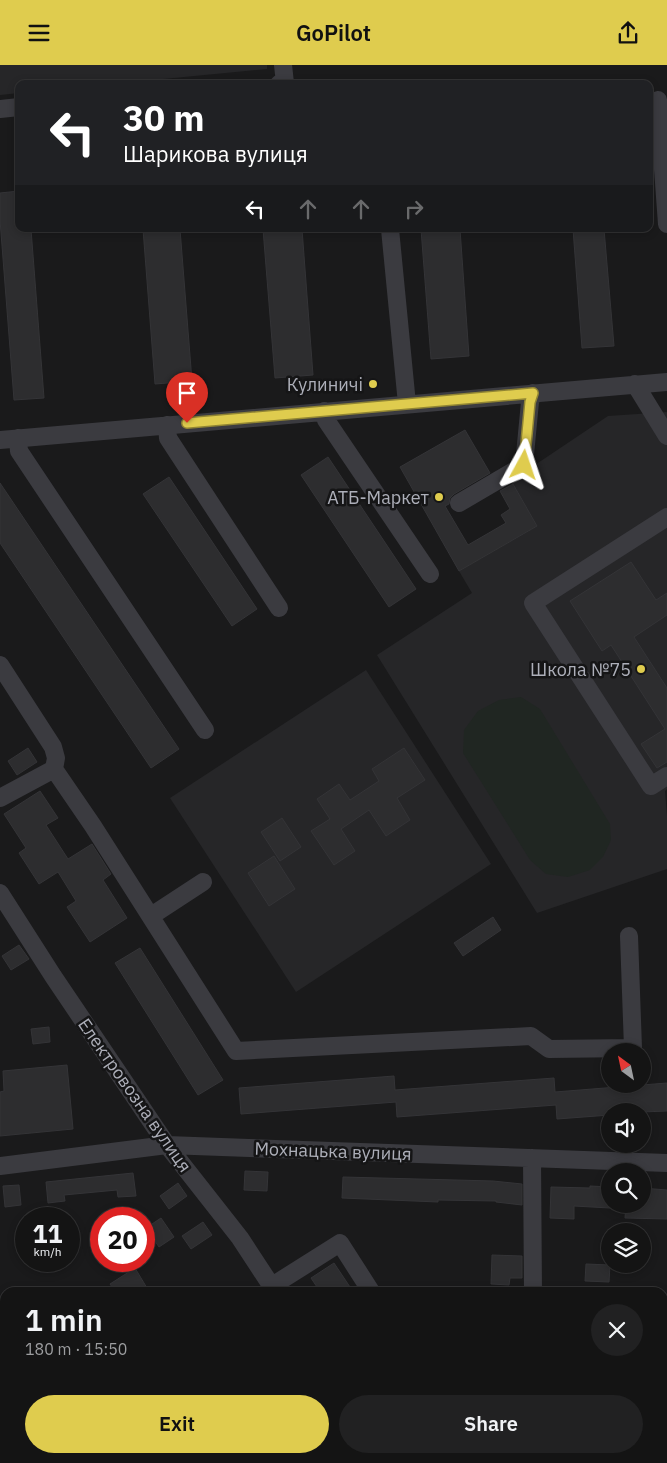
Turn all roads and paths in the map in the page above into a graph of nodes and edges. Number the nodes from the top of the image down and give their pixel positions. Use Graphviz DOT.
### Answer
graph roads {
  1 [pos="283,65"];
  2 [pos="285,80"];
  3 [pos="658,100"];
  4 [pos="15,107"];
  5 [pos="0,109"];
  6 [pos="667,224"];
  7 [pos="390,232"];
  8 [pos="667,382"];
  9 [pos="635,384"];
  10 [pos="533,393"];
  11 [pos="407,403"];
  12 [pos="324,411"];
  13 [pos="168,425"];
  14 [pos="667,436"];
  15 [pos="18,438"];
  16 [pos="0,440"];
  17 [pos="458,503"];
  18 [pos="667,517"];
  19 [pos="430,574"];
  20 [pos="279,608"];
  21 [pos="0,665"];
  22 [pos="205,730"];
  23 [pos="54,769"];
  24 [pos="667,776"];
  25 [pos="0,798"];
  26 [pos="203,882"];
  27 [pos="0,893"];
  28 [pos="151,916"];
  29 [pos="629,936"];
  30 [pos="167,1145"];
  31 [pos="532,1158"];
  32 [pos="667,1163"];
  33 [pos="0,1166"];
  34 [pos="273,1287"];
  35 [pos="277,1287"];
  36 [pos="368,1287"];
  37 [pos="533,1287"];
  1 -- 2 [label="street"];
  3 -- 6 [label="street"];
  4 -- 5 [label="street"];
  7 -- 11 [label="street"];
  8 -- 9 [label="street"];
  9 -- 10 [label="street"];
  9 -- 14 [label="street"];
  10 -- 11 [label="street"];
  10 -- 17 [label="street"];
  11 -- 12 [label="street"];
  12 -- 13 [label="street"];
  12 -- 19 [label="street"];
  13 -- 15 [label="street"];
  13 -- 20 [label="street"];
  15 -- 16 [label="street"];
  15 -- 22 [label="street"];
  18 -- 24 [label="street"];
  21 -- 23 [label="street"];
  23 -- 25 [label="street"];
  23 -- 28 [label="street"];
  26 -- 28 [label="street"];
  27 -- 30 [label="street, Електровозна вулиця"];
  28 -- 29 [label="street"];
  30 -- 31 [label="street, Мохнацька вулиця"];
  30 -- 33 [label="street, Мохнацька вулиця"];
  30 -- 34 [label="street, Електровозна вулиця"];
  31 -- 32 [label="street, Мохнацька вулиця"];
  31 -- 37 [label="street"];
  35 -- 36 [label="street"];
}
